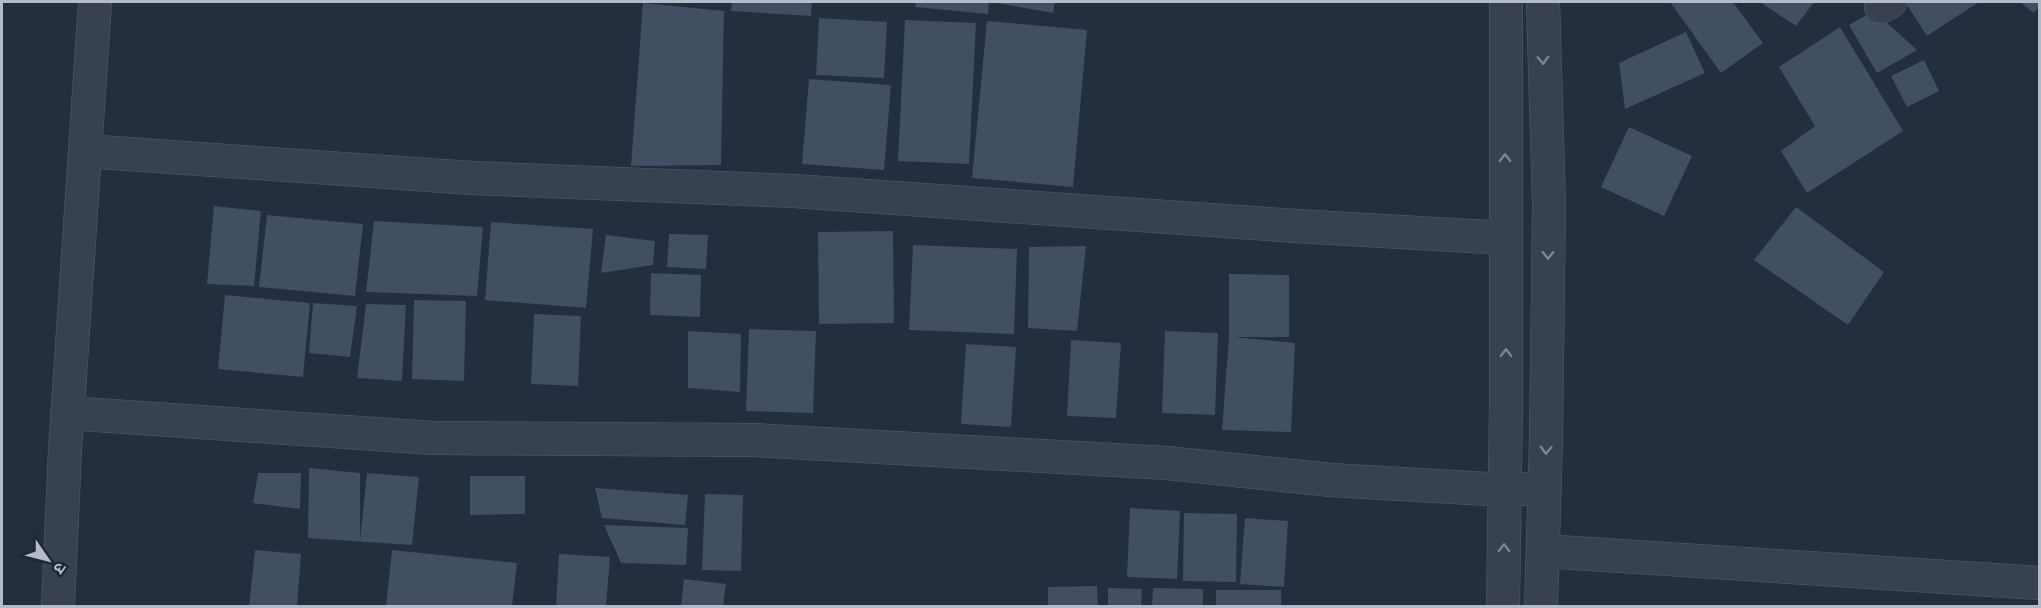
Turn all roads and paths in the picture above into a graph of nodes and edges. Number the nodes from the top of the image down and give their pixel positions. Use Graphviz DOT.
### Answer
graph roads {
  1 [pos="94,2"];
  2 [pos="1506,2"];
  3 [pos="1542,2"];
  4 [pos="85,151"];
  5 [pos="1506,238"];
  6 [pos="67,413"];
  7 [pos="1545,488"];
  8 [pos="1505,490"];
  9 [pos="1543,551"];
  10 [pos="2040,583"];
  11 [pos="58,606"];
  12 [pos="1503,606"];
  13 [pos="1541,606"];
  1 -- 4 [label="street"];
  5 -- 2 [label="street, one-way"];
  3 -- 7 [label="street, one-way"];
  4 -- 5 [label="street"];
  4 -- 6 [label="street"];
  8 -- 5 [label="street, one-way"];
  6 -- 8 [label="street"];
  6 -- 11 [label="street"];
  7 -- 8 [label="street"];
  7 -- 9 [label="street"];
  12 -- 8 [label="street, one-way"];
  9 -- 10 [label="street"];
  9 -- 13 [label="street"];
}
